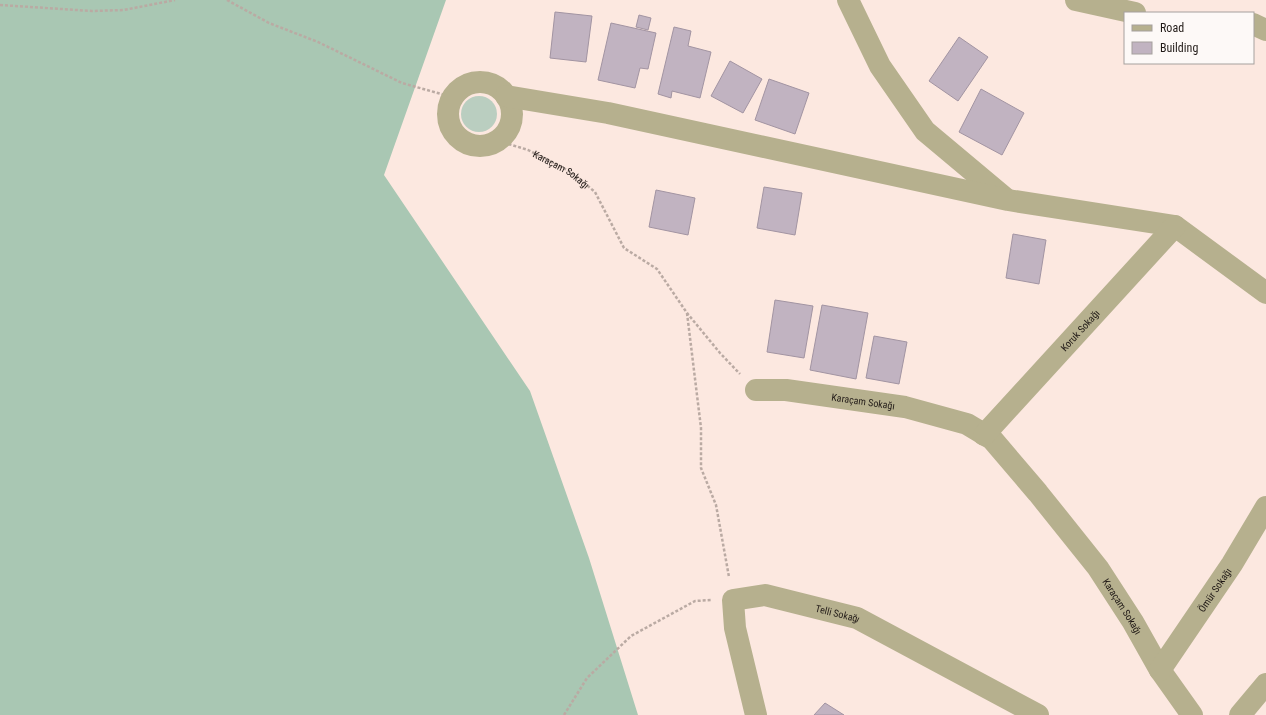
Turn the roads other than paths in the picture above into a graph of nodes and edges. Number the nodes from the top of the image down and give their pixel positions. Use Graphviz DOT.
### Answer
graph roads {
  1 [pos="848,0"];
  2 [pos="1076,0"];
  3 [pos="1130,12"];
  4 [pos="1254,24"];
  5 [pos="1266,30"];
  6 [pos="506,96"];
  7 [pos="1008,200"];
  8 [pos="1175,226"];
  9 [pos="1266,294"];
  10 [pos="756,390"];
  11 [pos="984,435"];
  12 [pos="1266,507"];
  13 [pos="1160,670"];
  14 [pos="1266,684"];
  15 [pos="756,715"];
  16 [pos="1038,715"];
  17 [pos="1192,715"];
  18 [pos="1240,715"];
  1 -- 7 [label="street"];
  2 -- 3 [label="street"];
  4 -- 5 [label="street"];
  6 -- 6 [label="street"];
  6 -- 7 [label="street"];
  7 -- 8 [label="street"];
  8 -- 9 [label="street"];
  8 -- 11 [label="street, Koruk Sokağı"];
  10 -- 11 [label="street, Karaçam Sokağı"];
  11 -- 13 [label="street, Karaçam Sokağı"];
  12 -- 13 [label="street, Ömür Sokağı"];
  13 -- 17 [label="street, Karaçam Sokağı"];
  14 -- 18 [label="street"];
  15 -- 16 [label="street, Telli Sokağı"];
}
